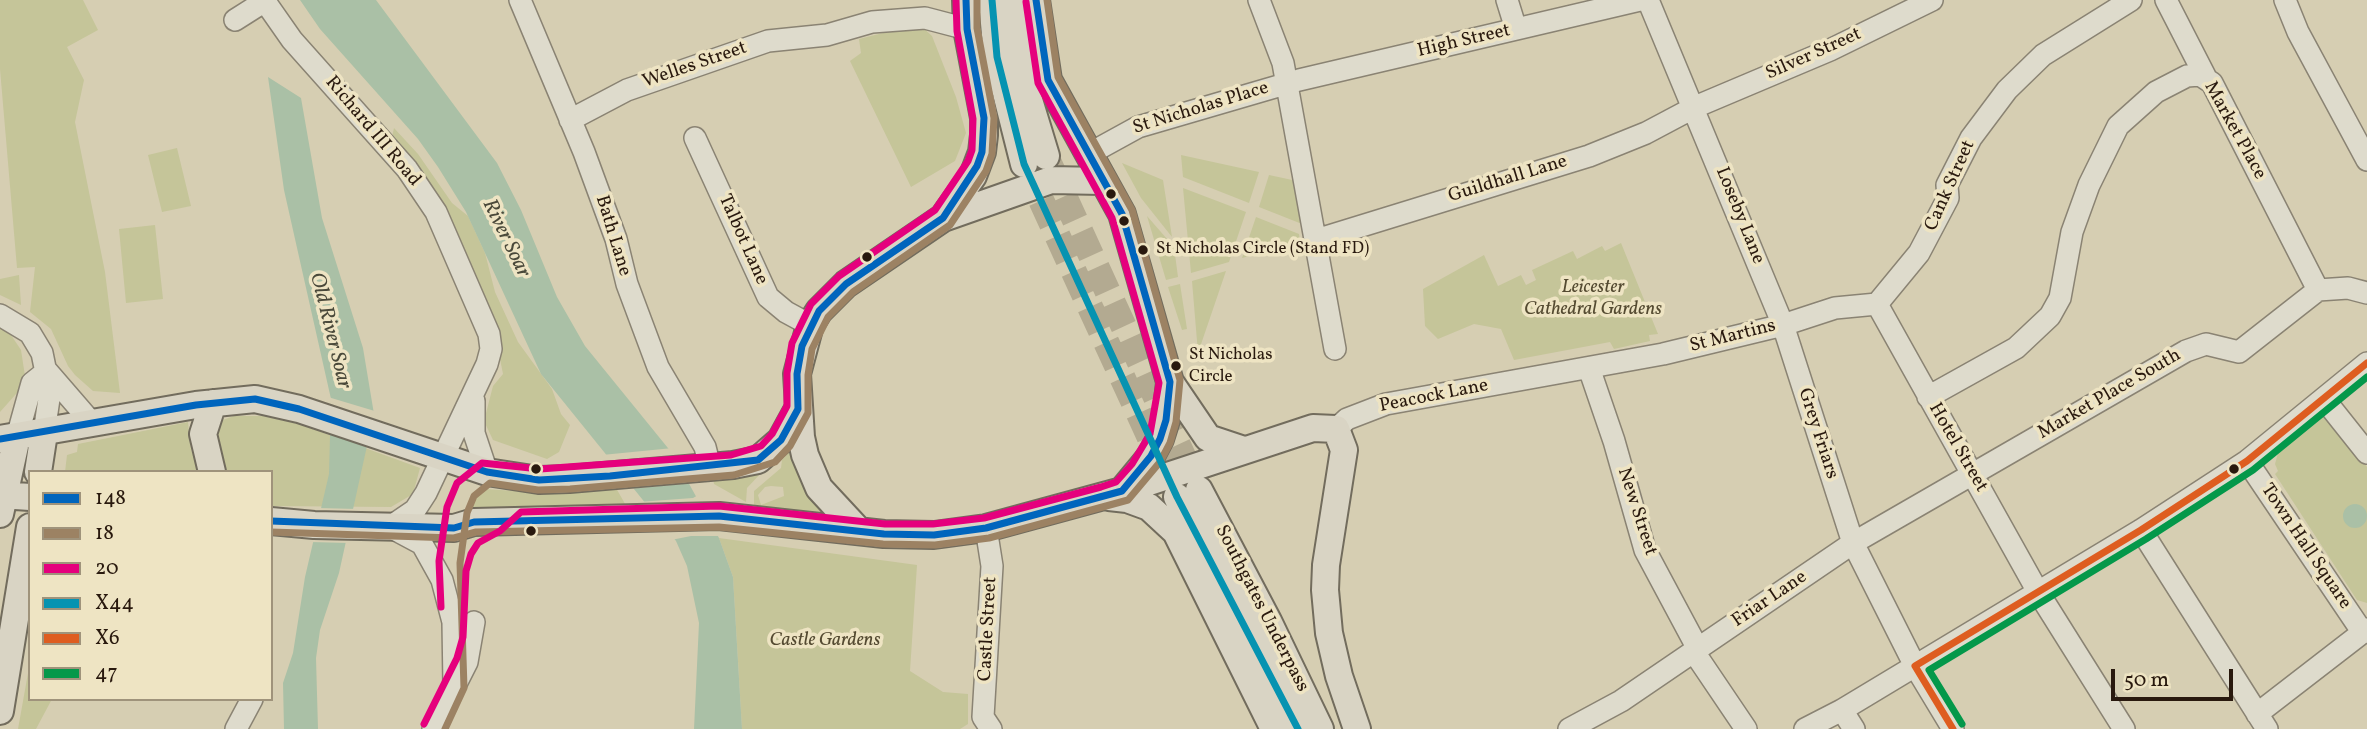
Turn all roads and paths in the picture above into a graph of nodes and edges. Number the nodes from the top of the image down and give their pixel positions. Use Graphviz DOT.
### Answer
graph roads {
  1 [pos="520,0"];
  2 [pos="966,0"];
  3 [pos="992,0"];
  4 [pos="1014,0"];
  5 [pos="1036,0"];
  6 [pos="1259,0"];
  7 [pos="1507,0"];
  8 [pos="1640,0"];
  9 [pos="1648,0"];
  10 [pos="1932,0"];
  11 [pos="2131,0"];
  12 [pos="2166,0"];
  13 [pos="2285,0"];
  14 [pos="265,1"];
  15 [pos="235,20"];
  16 [pos="967,29"];
  17 [pos="1516,29"];
  18 [pos="2205,76"];
  19 [pos="1291,82"];
  20 [pos="1695,107"];
  21 [pos="570,120"];
  22 [pos="695,138"];
  23 [pos="1087,155"];
  24 [pos="2367,160"];
  25 [pos="1040,166"];
  26 [pos="1102,181"];
  27 [pos="943,218"];
  28 [pos="1316,240"];
  29 [pos="2318,290"];
  30 [pos="2367,293"];
  31 [pos="1877,304"];
  32 [pos="0,315"];
  33 [pos="810,325"];
  34 [pos="1783,325"];
  35 [pos="1335,349"];
  36 [pos="2367,363"];
  37 [pos="1589,368"];
  38 [pos="47,371"];
  39 [pos="1170,382"];
  40 [pos="475,392"];
  41 [pos="1928,397"];
  42 [pos="2324,399"];
  43 [pos="213,403"];
  44 [pos="798,409"];
  45 [pos="92,424"];
  46 [pos="1336,429"];
  47 [pos="44,433"];
  48 [pos="8,438"];
  49 [pos="1244,450"];
  50 [pos="2367,453"];
  51 [pos="443,457"];
  52 [pos="2248,461"];
  53 [pos="699,468"];
  54 [pos="38,470"];
  55 [pos="212,470"];
  56 [pos="487,472"];
  57 [pos="1972,473"];
  58 [pos="1113,494"];
  59 [pos="28,497"];
  60 [pos="1,501"];
  61 [pos="273,521"];
  62 [pos="386,527"];
  63 [pos="986,528"];
  64 [pos="858,530"];
  65 [pos="2141,530"];
  66 [pos="1853,543"];
  67 [pos="28,551"];
  68 [pos="25,586"];
  69 [pos="2038,592"];
  70 [pos="474,622"];
  71 [pos="2365,631"];
  72 [pos="1696,650"];
  73 [pos="1916,666"];
  74 [pos="454,686"];
  75 [pos="251,701"];
  76 [pos="1842,710"];
  77 [pos="0,711"];
  78 [pos="2262,721"];
  79 [pos="236,729"];
  80 [pos="433,729"];
  81 [pos="991,729"];
  82 [pos="1273,729"];
  83 [pos="1298,729"];
  84 [pos="1320,729"];
  85 [pos="1357,729"];
  86 [pos="1569,729"];
  87 [pos="1746,729"];
  88 [pos="1805,729"];
  89 [pos="1854,729"];
  90 [pos="1953,729"];
  91 [pos="2124,729"];
  1 -- 21 [label="street, Bath Lane"];
  2 -- 16 [label="main road"];
  3 -- 25 [label="main road"];
  4 -- 25 [label="main road"];
  5 -- 23 [label="main road"];
  6 -- 19 [label="street"];
  7 -- 17 [label="street"];
  8 -- 17 [label="street, High Street"];
  9 -- 20 [label="street, Loseby Lane"];
  10 -- 20 [label="street, Silver Street"];
  11 -- 31 [label="street, Cank Street"];
  12 -- 18 [label="street"];
  13 -- 24 [label="street"];
  14 -- 15 [label="street"];
  14 -- 40 [label="street, Richard III Road"];
  16 -- 21 [label="street, Welles Street"];
  16 -- 27 [label="main road"];
  17 -- 19 [label="street, High Street"];
  18 -- 29 [label="street, Market Place"];
  18 -- 41 [label="street, Market Place"];
  19 -- 23 [label="street, St Nicholas Place"];
  19 -- 28 [label="street, St Nicholas Place"];
  20 -- 28 [label="street, Guildhall Lane"];
  20 -- 34 [label="street, Loseby Lane"];
  21 -- 53 [label="street, Bath Lane"];
  22 -- 33 [label="street, Talbot Lane"];
  23 -- 25 [label="main road"];
  23 -- 26 [label="main road"];
  25 -- 26 [label="main road"];
  25 -- 27 [label="main road"];
  26 -- 39 [label="main road"];
  27 -- 33 [label="main road"];
  28 -- 35 [label="street, St Nicholas Place"];
  29 -- 30 [label="street"];
  29 -- 57 [label="street, Market Place South"];
  31 -- 34 [label="street, St Martins"];
  31 -- 41 [label="street, Hotel Street"];
  32 -- 38 [label="street"];
  33 -- 44 [label="main road"];
  34 -- 37 [label="street, St Martins"];
  34 -- 66 [label="street, Grey Friars"];
  36 -- 42 [label="street"];
  37 -- 46 [label="street, Peacock Lane"];
  37 -- 72 [label="street, New Street"];
  38 -- 45 [label="street"];
  38 -- 47 [label="street"];
  38 -- 48 [label="street"];
  39 -- 49 [label="main road"];
  39 -- 58 [label="main road"];
  40 -- 51 [label="street, Richard III Road"];
  40 -- 56 [label="street, Richard III Road"];
  41 -- 57 [label="street, Hotel Street"];
  42 -- 50 [label="street"];
  42 -- 52 [label="street"];
  43 -- 45 [label="main road"];
  43 -- 51 [label="main road"];
  43 -- 55 [label="main road"];
  44 -- 53 [label="main road"];
  44 -- 64 [label="main road"];
  45 -- 47 [label="main road"];
  46 -- 49 [label="main road, Peacock Lane"];
  46 -- 85 [label="main road"];
  47 -- 48 [label="main road"];
  47 -- 54 [label="main road"];
  48 -- 60 [label="main road"];
  49 -- 58 [label="main road, Peacock Lane"];
  51 -- 56 [label="main road"];
  51 -- 62 [label="street, Richard III Road"];
  52 -- 65 [label="street"];
  52 -- 71 [label="street, Town Hall Square"];
  53 -- 56 [label="main road"];
  57 -- 66 [label="street, Friar Lane"];
  57 -- 69 [label="street, Hotel Street"];
  58 -- 63 [label="main road"];
  58 -- 82 [label="main road"];
  59 -- 60 [label="main road"];
  61 -- 62 [label="main road"];
  62 -- 64 [label="main road"];
  62 -- 74 [label="street"];
  63 -- 64 [label="main road"];
  63 -- 81 [label="street, Castle Street"];
  65 -- 69 [label="street"];
  65 -- 78 [label="street"];
  66 -- 72 [label="street, Friar Lane"];
  66 -- 73 [label="street, Grey Friars"];
  67 -- 68 [label="main road"];
  68 -- 77 [label="main road"];
  69 -- 73 [label="street"];
  69 -- 91 [label="street, Hotel Street"];
  70 -- 74 [label="street"];
  71 -- 78 [label="street"];
  72 -- 86 [label="street, Friar Lane"];
  72 -- 87 [label="street, New Street"];
  73 -- 76 [label="street"];
  73 -- 90 [label="street, Grey Friars"];
  74 -- 80 [label="street"];
  75 -- 79 [label="street"];
  76 -- 88 [label="street"];
  76 -- 89 [label="street"];
  83 -- 84 [label="main road, Southgates Underpass"];
}
